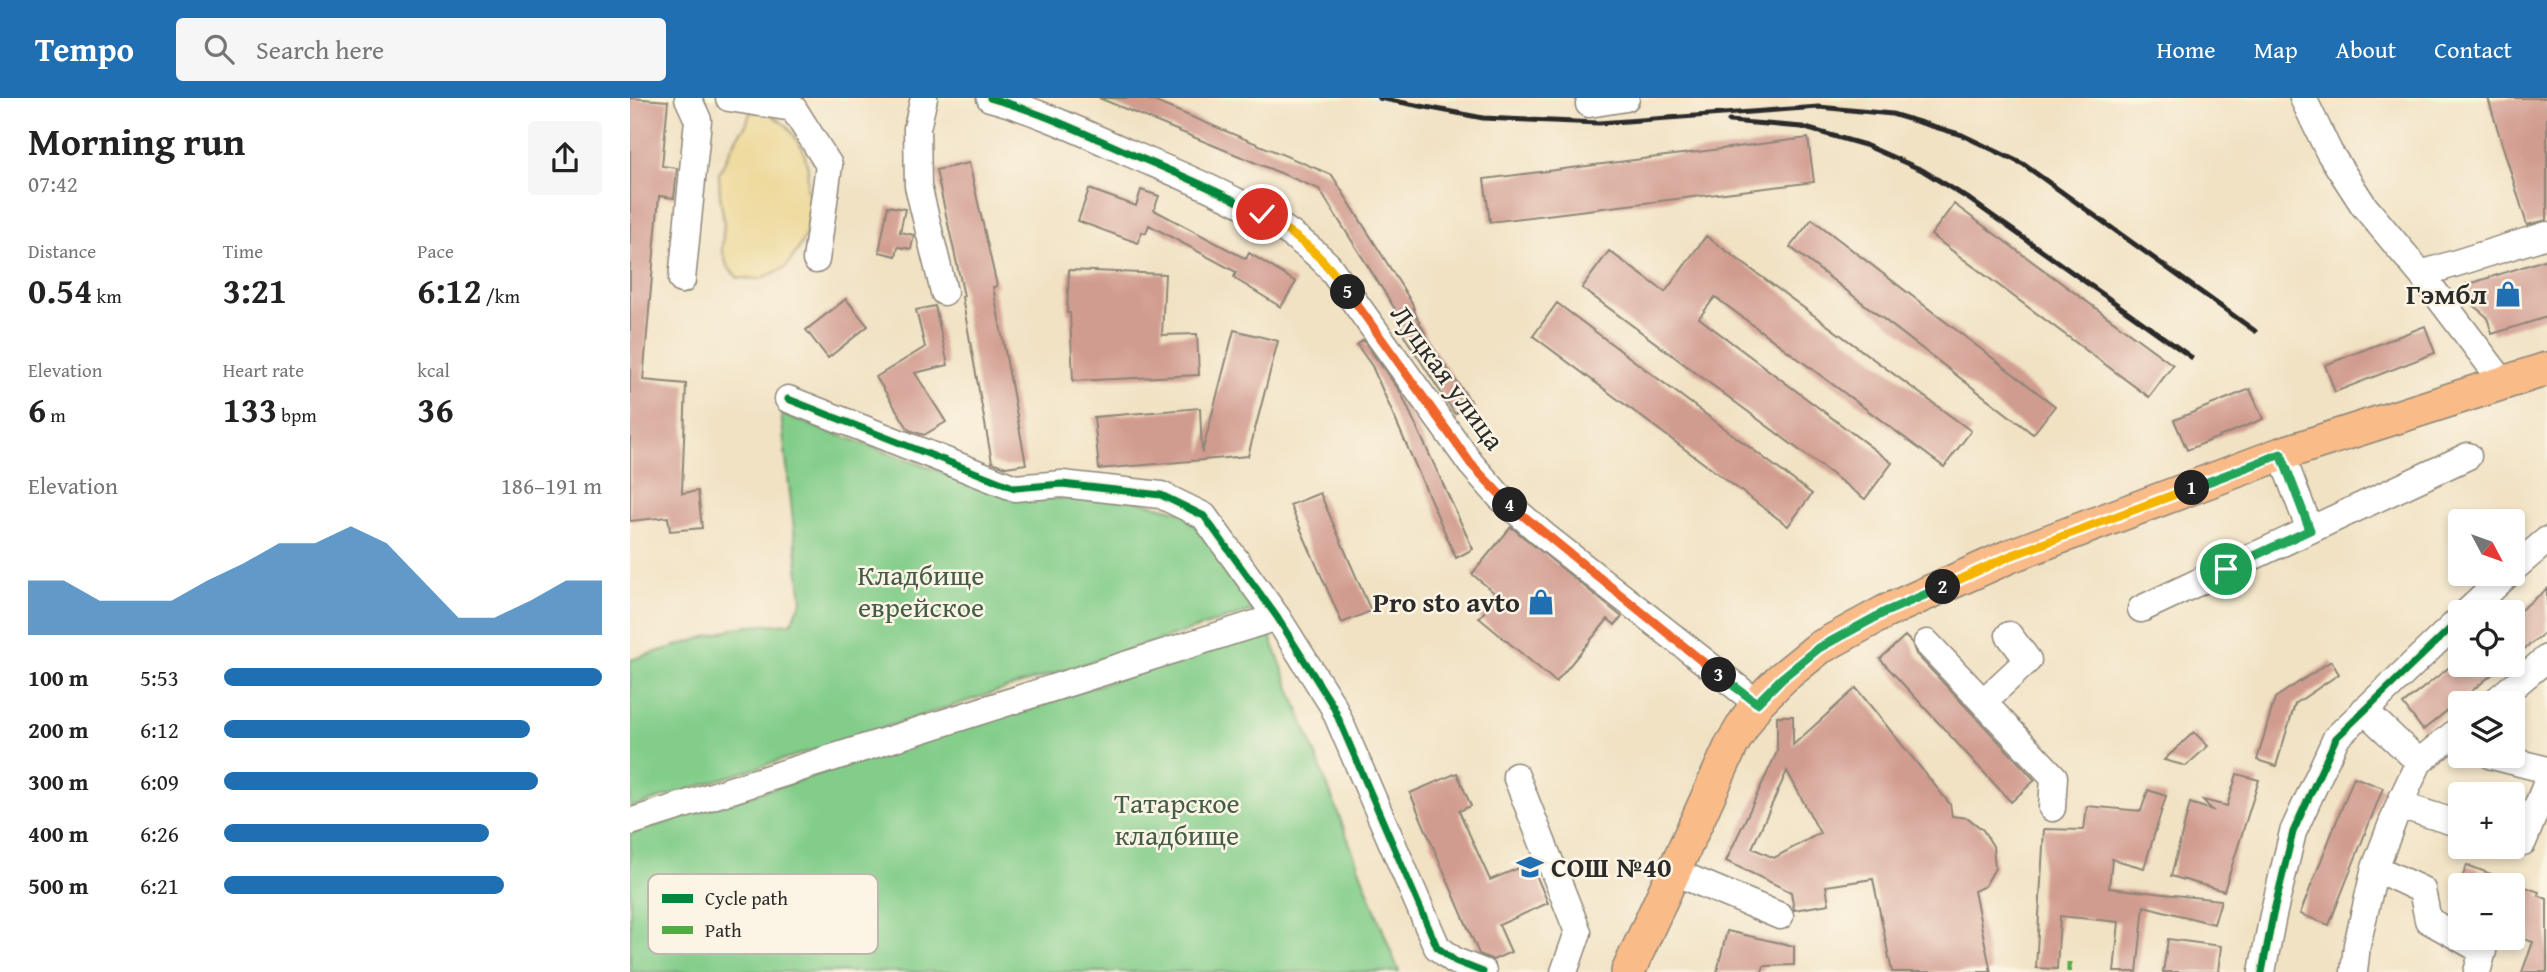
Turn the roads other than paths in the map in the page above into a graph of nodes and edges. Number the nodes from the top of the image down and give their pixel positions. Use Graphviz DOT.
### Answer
graph roads {
  1 [pos="688,98"];
  2 [pos="729,98"];
  3 [pos="924,98"];
  4 [pos="990,98"];
  5 [pos="1626,98"];
  6 [pos="2303,98"];
  7 [pos="1589,104"];
  8 [pos="2547,236"];
  9 [pos="816,260"];
  10 [pos="2421,274"];
  11 [pos="682,280"];
  12 [pos="944,292"];
  13 [pos="2547,369"];
  14 [pos="2502,382"];
  15 [pos="788,399"];
  16 [pos="2281,454"];
  17 [pos="2468,456"];
  18 [pos="2310,530"];
  19 [pos="2547,540"];
  20 [pos="2525,559"];
  21 [pos="2495,586"];
  22 [pos="2480,600"];
  23 [pos="2141,609"];
  24 [pos="1277,617"];
  25 [pos="2448,630"];
  26 [pos="2009,635"];
  27 [pos="1927,643"];
  28 [pos="2547,658"];
  29 [pos="2507,691"];
  30 [pos="1983,702"];
  31 [pos="1757,703"];
  32 [pos="2364,710"];
  33 [pos="2448,744"];
  34 [pos="2419,762"];
  35 [pos="2525,764"];
  36 [pos="2547,770"];
  37 [pos="1516,776"];
  38 [pos="2547,782"];
  39 [pos="2399,806"];
  40 [pos="2052,808"];
  41 [pos="2448,820"];
  42 [pos="630,822"];
  43 [pos="2525,837"];
  44 [pos="2375,868"];
  45 [pos="1672,871"];
  46 [pos="1780,916"];
  47 [pos="1483,972"];
  48 [pos="1564,972"];
  49 [pos="1628,972"];
  50 [pos="2262,972"];
  51 [pos="2354,972"];
  52 [pos="2477,972"];
  1 -- 11 [label="street"];
  2 -- 9 [label="street"];
  3 -- 12 [label="street"];
  4 -- 31 [label="street, Луцкая улица"];
  5 -- 7 [label="street"];
  6 -- 10 [label="street"];
  8 -- 10 [label="street"];
  10 -- 14 [label="street"];
  13 -- 14 [label="main road"];
  14 -- 16 [label="main road"];
  15 -- 24 [label="street"];
  16 -- 18 [label="street"];
  16 -- 31 [label="main road"];
  17 -- 18 [label="street"];
  18 -- 23 [label="street"];
  19 -- 20 [label="street"];
  21 -- 22 [label="street"];
  24 -- 42 [label="street"];
  24 -- 47 [label="street"];
  25 -- 32 [label="street"];
  26 -- 30 [label="street"];
  27 -- 30 [label="street"];
  28 -- 29 [label="street"];
  30 -- 40 [label="street"];
  31 -- 45 [label="main road"];
  32 -- 34 [label="street"];
  32 -- 50 [label="street"];
  33 -- 34 [label="street"];
  34 -- 39 [label="street"];
  35 -- 36 [label="street"];
  37 -- 48 [label="street"];
  38 -- 43 [label="street"];
  39 -- 41 [label="street"];
  39 -- 44 [label="street"];
  44 -- 51 [label="street"];
  44 -- 52 [label="street"];
  45 -- 46 [label="street"];
  45 -- 49 [label="main road"];
}
